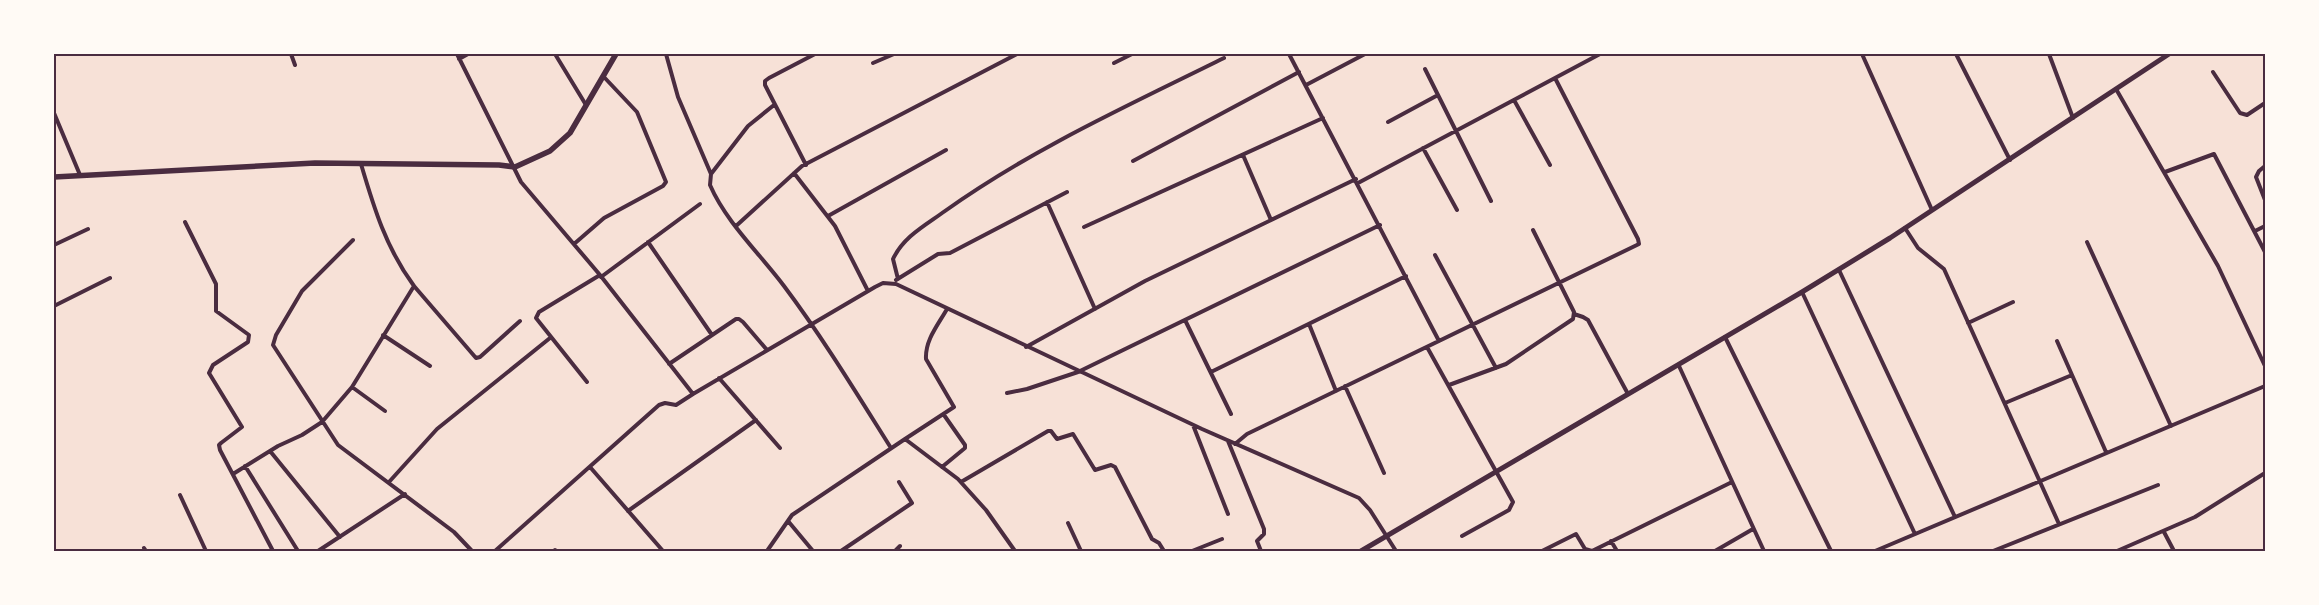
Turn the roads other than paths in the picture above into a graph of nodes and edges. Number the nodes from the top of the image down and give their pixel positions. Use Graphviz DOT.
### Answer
graph roads {
  1 [pos="291,54"];
  2 [pos="456,54"];
  3 [pos="468,54"];
  4 [pos="555,54"];
  5 [pos="616,54"];
  6 [pos="666,54"];
  7 [pos="815,54"];
  8 [pos="894,54"];
  9 [pos="1017,54"];
  10 [pos="1132,54"];
  11 [pos="1289,54"];
  12 [pos="1365,54"];
  13 [pos="1600,54"];
  14 [pos="1862,54"];
  15 [pos="1956,54"];
  16 [pos="2049,54"];
  17 [pos="2165,55"];
  18 [pos="1224,58"];
  19 [pos="459,59"];
  20 [pos="1114,63"];
  21 [pos="296,64"];
  22 [pos="873,64"];
  23 [pos="1425,69"];
  24 [pos="1299,72"];
  25 [pos="2213,72"];
  26 [pos="603,76"];
  27 [pos="1555,78"];
  28 [pos="1306,85"];
  29 [pos="2116,89"];
  30 [pos="1438,95"];
  31 [pos="1514,100"];
  32 [pos="2265,103"];
  33 [pos="586,105"];
  34 [pos="774,105"];
  35 [pos="54,112"];
  36 [pos="1324,118"];
  37 [pos="2073,118"];
  38 [pos="1388,122"];
  39 [pos="1455,131"];
  40 [pos="1423,148"];
  41 [pos="946,150"];
  42 [pos="1242,155"];
  43 [pos="2010,160"];
  44 [pos="1133,161"];
  45 [pos="361,164"];
  46 [pos="806,164"];
  47 [pos="1550,165"];
  48 [pos="2265,166"];
  49 [pos="515,167"];
  50 [pos="2165,172"];
  51 [pos="794,173"];
  52 [pos="711,174"];
  53 [pos="80,175"];
  54 [pos="54,177"];
  55 [pos="1357,181"];
  56 [pos="1066,192"];
  57 [pos="2265,200"];
  58 [pos="1491,201"];
  59 [pos="1047,202"];
  60 [pos="700,204"];
  61 [pos="1457,210"];
  62 [pos="1932,210"];
  63 [pos="828,216"];
  64 [pos="1271,220"];
  65 [pos="185,222"];
  66 [pos="1380,225"];
  67 [pos="736,226"];
  68 [pos="2265,226"];
  69 [pos="1084,227"];
  70 [pos="1905,228"];
  71 [pos="88,229"];
  72 [pos="1533,230"];
  73 [pos="2255,232"];
  74 [pos="354,240"];
  75 [pos="648,242"];
  76 [pos="2087,242"];
  77 [pos="54,244"];
  78 [pos="574,244"];
  79 [pos="2265,252"];
  80 [pos="1435,255"];
  81 [pos="1839,270"];
  82 [pos="601,276"];
  83 [pos="1406,276"];
  84 [pos="110,278"];
  85 [pos="898,279"];
  86 [pos="892,283"];
  87 [pos="1560,283"];
  88 [pos="414,286"];
  89 [pos="868,291"];
  90 [pos="1802,292"];
  91 [pos="2013,302"];
  92 [pos="54,306"];
  93 [pos="947,308"];
  94 [pos="1095,309"];
  95 [pos="1574,314"];
  96 [pos="1185,320"];
  97 [pos="520,321"];
  98 [pos="1968,323"];
  99 [pos="811,324"];
  100 [pos="1309,324"];
  101 [pos="1474,324"];
  102 [pos="382,335"];
  103 [pos="712,335"];
  104 [pos="1725,337"];
  105 [pos="550,338"];
  106 [pos="1439,341"];
  107 [pos="2056,341"];
  108 [pos="1026,347"];
  109 [pos="1427,347"];
  110 [pos="767,350"];
  111 [pos="669,364"];
  112 [pos="430,366"];
  113 [pos="1679,366"];
  114 [pos="2265,366"];
  115 [pos="1496,368"];
  116 [pos="1078,372"];
  117 [pos="1211,372"];
  118 [pos="2072,375"];
  119 [pos="719,378"];
  120 [pos="587,382"];
  121 [pos="1449,385"];
  122 [pos="1345,386"];
  123 [pos="2265,386"];
  124 [pos="352,387"];
  125 [pos="1336,391"];
  126 [pos="1007,393"];
  127 [pos="693,394"];
  128 [pos="1629,395"];
  129 [pos="2005,403"];
  130 [pos="385,411"];
  131 [pos="1231,414"];
  132 [pos="944,415"];
  133 [pos="756,420"];
  134 [pos="322,422"];
  135 [pos="1193,425"];
  136 [pos="2170,426"];
  137 [pos="905,439"];
  138 [pos="1228,441"];
  139 [pos="1235,444"];
  140 [pos="780,448"];
  141 [pos="891,448"];
  142 [pos="270,451"];
  143 [pos="2106,452"];
  144 [pos="244,466"];
  145 [pos="590,467"];
  146 [pos="942,467"];
  147 [pos="1498,472"];
  148 [pos="1384,473"];
  149 [pos="2265,473"];
  150 [pos="233,474"];
  151 [pos="2040,480"];
  152 [pos="389,482"];
  153 [pos="899,482"];
  154 [pos="961,482"];
  155 [pos="1732,482"];
  156 [pos="2158,484"];
  157 [pos="405,494"];
  158 [pos="180,495"];
  159 [pos="628,511"];
  160 [pos="1228,514"];
  161 [pos="1956,516"];
  162 [pos="788,521"];
  163 [pos="1068,523"];
  164 [pos="2059,524"];
  165 [pos="1753,529"];
  166 [pos="2164,532"];
  167 [pos="1915,534"];
  168 [pos="1387,536"];
  169 [pos="1462,536"];
  170 [pos="340,537"];
  171 [pos="1222,539"];
  172 [pos="1611,541"];
  173 [pos="900,546"];
  174 [pos="206,551"];
  175 [pos="273,551"];
  176 [pos="298,551"];
  177 [pos="318,551"];
  178 [pos="472,551"];
  179 [pos="495,551"];
  180 [pos="663,551"];
  181 [pos="768,551"];
  182 [pos="813,551"];
  183 [pos="841,551"];
  184 [pos="895,551"];
  185 [pos="1015,551"];
  186 [pos="1081,551"];
  187 [pos="1164,551"];
  188 [pos="1192,551"];
  189 [pos="1261,551"];
  190 [pos="1361,551"];
  191 [pos="1396,551"];
  192 [pos="1542,551"];
  193 [pos="1617,551"];
  194 [pos="1715,551"];
  195 [pos="1764,551"];
  196 [pos="1831,551"];
  197 [pos="1875,551"];
  198 [pos="1993,551"];
  199 [pos="2117,551"];
  200 [pos="2174,551"];
  1 -- 21 [label="street"];
  2 -- 19 [label="street"];
  3 -- 19 [label="street"];
  4 -- 33 [label="street"];
  5 -- 26 [label="main road"];
  6 -- 52 [label="street"];
  7 -- 34 [label="street"];
  8 -- 22 [label="street"];
  9 -- 46 [label="street"];
  10 -- 20 [label="street"];
  11 -- 24 [label="street"];
  12 -- 28 [label="street"];
  13 -- 27 [label="street"];
  14 -- 62 [label="street"];
  15 -- 43 [label="street"];
  16 -- 37 [label="street"];
  17 -- 29 [label="street"];
  18 -- 85 [label="street"];
  19 -- 49 [label="street"];
  23 -- 30 [label="street"];
  24 -- 28 [label="street"];
  24 -- 44 [label="street"];
  25 -- 32 [label="street"];
  26 -- 33 [label="main road"];
  26 -- 78 [label="street"];
  27 -- 31 [label="street"];
  27 -- 87 [label="street"];
  28 -- 36 [label="street"];
  29 -- 37 [label="street"];
  29 -- 50 [label="street"];
  30 -- 38 [label="street"];
  30 -- 39 [label="street"];
  31 -- 39 [label="street"];
  31 -- 47 [label="street"];
  33 -- 49 [label="main road"];
  34 -- 46 [label="street"];
  34 -- 52 [label="street"];
  35 -- 53 [label="street"];
  36 -- 42 [label="street"];
  36 -- 55 [label="street"];
  37 -- 43 [label="street"];
  39 -- 40 [label="street"];
  39 -- 58 [label="street"];
  40 -- 55 [label="street"];
  40 -- 61 [label="street"];
  41 -- 63 [label="street"];
  42 -- 64 [label="street"];
  42 -- 69 [label="street"];
  43 -- 62 [label="street"];
  45 -- 49 [label="main road"];
  45 -- 53 [label="main road"];
  45 -- 88 [label="street"];
  46 -- 51 [label="street"];
  48 -- 57 [label="street"];
  49 -- 78 [label="street"];
  50 -- 73 [label="street"];
  50 -- 114 [label="street"];
  51 -- 63 [label="street"];
  51 -- 67 [label="street"];
  52 -- 67 [label="street"];
  53 -- 54 [label="main road"];
  55 -- 64 [label="street"];
  55 -- 66 [label="street"];
  56 -- 59 [label="street"];
  59 -- 85 [label="street"];
  59 -- 94 [label="street"];
  60 -- 75 [label="street"];
  62 -- 70 [label="street"];
  63 -- 89 [label="street"];
  64 -- 94 [label="street"];
  65 -- 150 [label="street"];
  66 -- 83 [label="street"];
  66 -- 96 [label="street"];
  67 -- 99 [label="street"];
  68 -- 73 [label="street"];
  70 -- 81 [label="street"];
  70 -- 98 [label="street"];
  71 -- 77 [label="street"];
  72 -- 87 [label="street"];
  73 -- 79 [label="street"];
  74 -- 134 [label="street"];
  75 -- 82 [label="street"];
  75 -- 103 [label="street"];
  76 -- 136 [label="street"];
  78 -- 82 [label="street"];
  80 -- 101 [label="street"];
  81 -- 90 [label="street"];
  81 -- 161 [label="street"];
  82 -- 105 [label="street"];
  82 -- 111 [label="street"];
  83 -- 100 [label="street"];
  83 -- 106 [label="street"];
  84 -- 92 [label="street"];
  85 -- 86 [label="street"];
  86 -- 89 [label="street"];
  86 -- 93 [label="street"];
  87 -- 95 [label="street"];
  87 -- 101 [label="street"];
  88 -- 97 [label="street"];
  88 -- 102 [label="street"];
  89 -- 99 [label="street"];
  90 -- 104 [label="street"];
  90 -- 167 [label="street"];
  91 -- 98 [label="street"];
  93 -- 108 [label="street"];
  93 -- 132 [label="street"];
  94 -- 108 [label="street"];
  95 -- 115 [label="street"];
  95 -- 128 [label="street"];
  96 -- 116 [label="street"];
  96 -- 117 [label="street"];
  98 -- 129 [label="street"];
  99 -- 110 [label="street"];
  99 -- 141 [label="street"];
  100 -- 117 [label="street"];
  100 -- 125 [label="street"];
  101 -- 106 [label="street"];
  101 -- 115 [label="street"];
  102 -- 112 [label="street"];
  102 -- 124 [label="street"];
  103 -- 110 [label="street"];
  103 -- 111 [label="street"];
  104 -- 113 [label="street"];
  104 -- 196 [label="street"];
  105 -- 120 [label="street"];
  105 -- 152 [label="street"];
  106 -- 109 [label="street"];
  107 -- 118 [label="street"];
  108 -- 116 [label="street"];
  109 -- 121 [label="street"];
  109 -- 122 [label="street"];
  110 -- 119 [label="street"];
  111 -- 127 [label="street"];
  113 -- 128 [label="street"];
  113 -- 155 [label="street"];
  115 -- 121 [label="street"];
  116 -- 126 [label="street"];
  116 -- 135 [label="street"];
  117 -- 131 [label="street"];
  118 -- 129 [label="street"];
  118 -- 143 [label="street"];
  119 -- 127 [label="street"];
  119 -- 133 [label="street"];
  121 -- 147 [label="street"];
  122 -- 125 [label="street"];
  122 -- 148 [label="street"];
  123 -- 136 [label="street"];
  124 -- 130 [label="street"];
  124 -- 134 [label="street"];
  125 -- 139 [label="street"];
  127 -- 145 [label="street"];
  128 -- 147 [label="street"];
  129 -- 151 [label="street"];
  132 -- 137 [label="street"];
  132 -- 146 [label="street"];
  133 -- 140 [label="street"];
  133 -- 159 [label="street"];
  134 -- 142 [label="street"];
  134 -- 152 [label="street"];
  135 -- 138 [label="street"];
  135 -- 160 [label="street"];
  136 -- 143 [label="street"];
  137 -- 141 [label="street"];
  137 -- 146 [label="street"];
  138 -- 139 [label="street"];
  138 -- 189 [label="street"];
  139 -- 168 [label="street"];
  141 -- 162 [label="street"];
  142 -- 144 [label="street"];
  142 -- 170 [label="street"];
  143 -- 151 [label="street"];
  144 -- 150 [label="street"];
  144 -- 176 [label="street"];
  145 -- 159 [label="street"];
  145 -- 179 [label="street"];
  146 -- 154 [label="street"];
  147 -- 168 [label="street"];
  147 -- 169 [label="street"];
  149 -- 166 [label="street"];
  150 -- 175 [label="street"];
  151 -- 161 [label="street"];
  151 -- 164 [label="street"];
  152 -- 157 [label="street"];
  153 -- 183 [label="street"];
  154 -- 185 [label="street"];
  154 -- 187 [label="street"];
  155 -- 165 [label="street"];
  155 -- 172 [label="street"];
  156 -- 164 [label="street"];
  157 -- 170 [label="street"];
  157 -- 178 [label="street"];
  158 -- 174 [label="street"];
  159 -- 180 [label="street"];
  161 -- 167 [label="street"];
  162 -- 181 [label="street"];
  162 -- 182 [label="street"];
  163 -- 186 [label="street"];
  164 -- 198 [label="street"];
  165 -- 194 [label="street"];
  165 -- 195 [label="street"];
  166 -- 199 [label="street"];
  166 -- 200 [label="street"];
  167 -- 197 [label="street"];
  168 -- 190 [label="street"];
  168 -- 191 [label="street"];
  170 -- 177 [label="street"];
  171 -- 188 [label="street"];
  172 -- 192 [label="street"];
  172 -- 193 [label="street"];
  173 -- 184 [label="street"];
}
